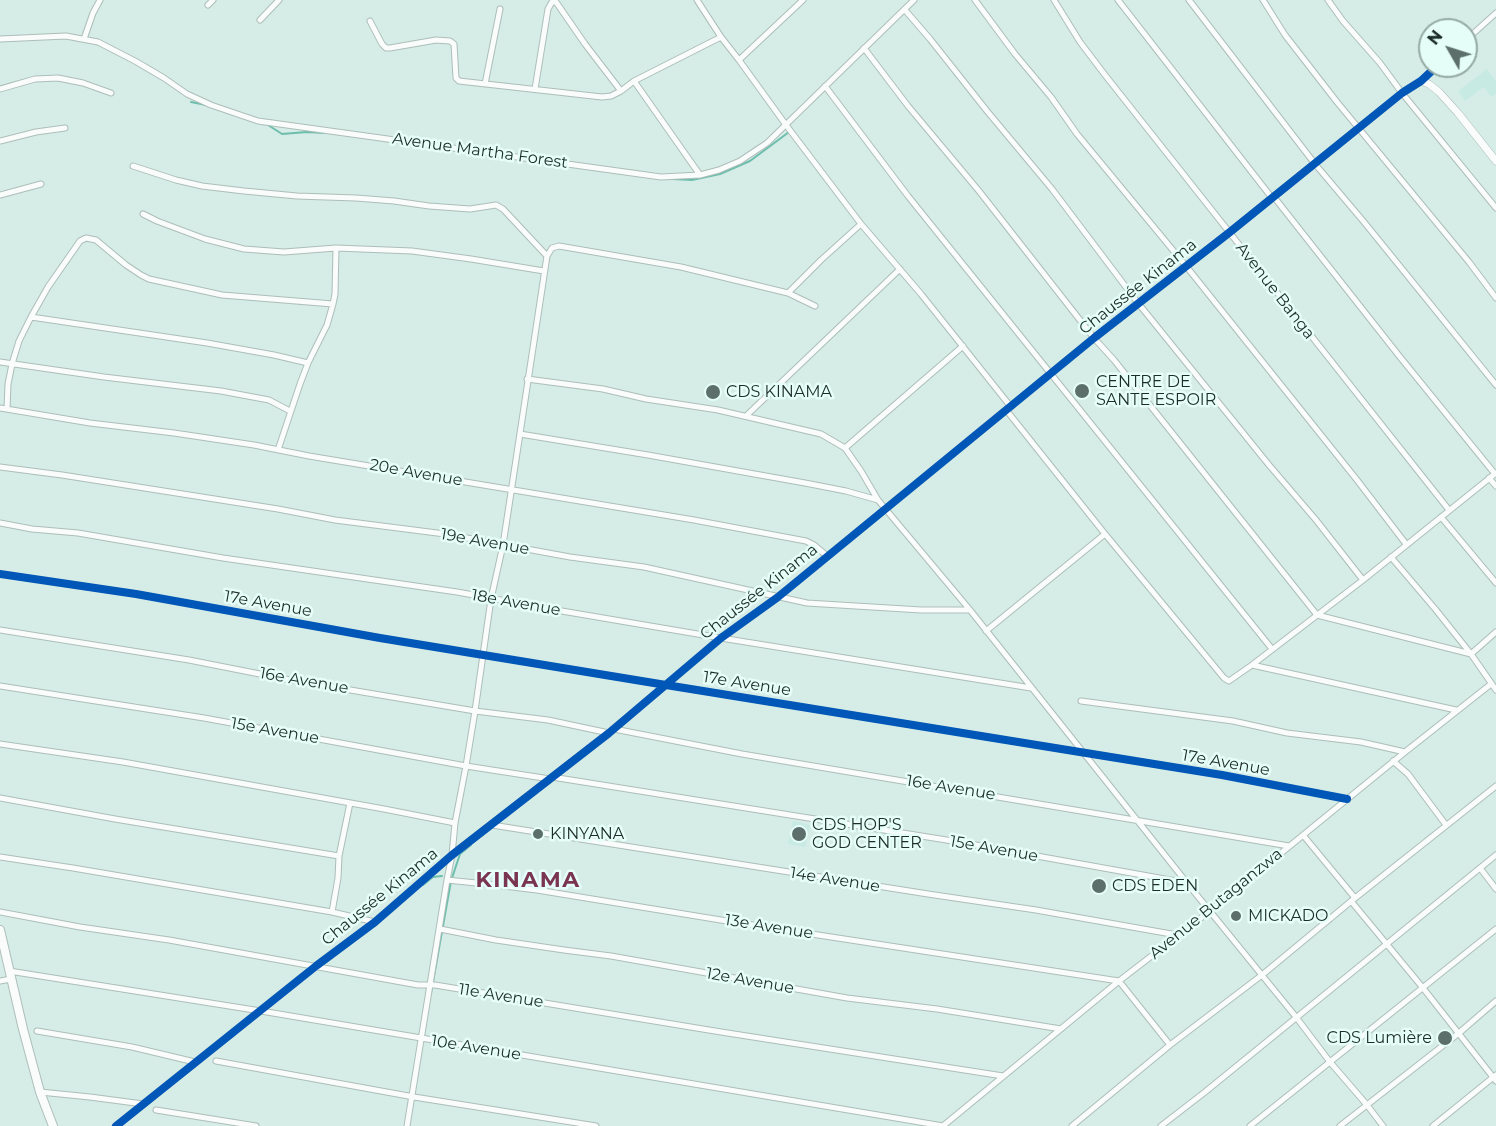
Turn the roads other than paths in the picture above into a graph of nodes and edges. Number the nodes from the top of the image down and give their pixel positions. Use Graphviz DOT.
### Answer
graph roads {
  1 [pos="100,0"];
  2 [pos="213,0"];
  3 [pos="279,0"];
  4 [pos="706,0"];
  5 [pos="803,0"];
  6 [pos="914,0"];
  7 [pos="975,0"];
  8 [pos="1054,0"];
  9 [pos="1118,0"];
  10 [pos="1189,0"];
  11 [pos="1263,0"];
  12 [pos="1328,0"];
  13 [pos="699,3"];
  14 [pos="208,5"];
  15 [pos="500,9"];
  16 [pos="905,10"];
  17 [pos="1496,13"];
  18 [pos="260,20"];
  19 [pos="370,21"];
  20 [pos="1478,29"];
  21 [pos="721,37"];
  22 [pos="0,39"];
  23 [pos="84,39"];
  24 [pos="864,48"];
  25 [pos="740,60"];
  26 [pos="1424,78"];
  27 [pos="634,81"];
  28 [pos="1421,81"];
  29 [pos="485,84"];
  30 [pos="825,86"];
  31 [pos="536,88"];
  32 [pos="0,89"];
  33 [pos="621,91"];
  34 [pos="111,93"];
  35 [pos="1402,93"];
  36 [pos="786,125"];
  37 [pos="65,128"];
  38 [pos="1360,129"];
  39 [pos="0,141"];
  40 [pos="1496,161"];
  41 [pos="1315,164"];
  42 [pos="133,166"];
  43 [pos="700,175"];
  44 [pos="41,184"];
  45 [pos="0,195"];
  46 [pos="1273,197"];
  47 [pos="1496,208"];
  48 [pos="143,214"];
  49 [pos="861,224"];
  50 [pos="1230,232"];
  51 [pos="336,248"];
  52 [pos="547,256"];
  53 [pos="1186,266"];
  54 [pos="900,269"];
  55 [pos="544,271"];
  56 [pos="788,293"];
  57 [pos="1496,298"];
  58 [pos="1138,303"];
  59 [pos="333,304"];
  60 [pos="815,306"];
  61 [pos="31,317"];
  62 [pos="1094,338"];
  63 [pos="963,346"];
  64 [pos="0,362"];
  65 [pos="308,363"];
  66 [pos="12,364"];
  67 [pos="1052,373"];
  68 [pos="527,379"];
  69 [pos="1496,385"];
  70 [pos="0,408"];
  71 [pos="7,409"];
  72 [pos="1009,409"];
  73 [pos="290,411"];
  74 [pos="746,417"];
  75 [pos="520,434"];
  76 [pos="844,448"];
  77 [pos="278,450"];
  78 [pos="0,467"];
  79 [pos="1493,475"];
  80 [pos="1496,486"];
  81 [pos="511,489"];
  82 [pos="878,501"];
  83 [pos="886,508"];
  84 [pos="1449,510"];
  85 [pos="1441,517"];
  86 [pos="0,523"];
  87 [pos="1105,534"];
  88 [pos="1406,544"];
  89 [pos="503,545"];
  90 [pos="827,556"];
  91 [pos="1391,556"];
  92 [pos="0,574"];
  93 [pos="1363,580"];
  94 [pos="1496,583"];
  95 [pos="777,597"];
  96 [pos="491,599"];
  97 [pos="970,610"];
  98 [pos="1317,615"];
  99 [pos="0,630"];
  100 [pos="986,631"];
  101 [pos="1496,632"];
  102 [pos="721,638"];
  103 [pos="1272,649"];
  104 [pos="484,654"];
  105 [pos="1470,654"];
  106 [pos="1252,665"];
  107 [pos="1491,684"];
  108 [pos="666,685"];
  109 [pos="0,686"];
  110 [pos="1031,688"];
  111 [pos="1496,690"];
  112 [pos="1081,700"];
  113 [pos="1456,710"];
  114 [pos="475,711"];
  115 [pos="610,731"];
  116 [pos="0,744"];
  117 [pos="1405,752"];
  118 [pos="1085,754"];
  119 [pos="1393,761"];
  120 [pos="466,766"];
  121 [pos="551,778"];
  122 [pos="1496,786"];
  123 [pos="0,798"];
  124 [pos="1347,799"];
  125 [pos="350,803"];
  126 [pos="1137,819"];
  127 [pos="454,823"];
  128 [pos="492,825"];
  129 [pos="1446,825"];
  130 [pos="1303,835"];
  131 [pos="1289,846"];
  132 [pos="452,855"];
  133 [pos="1496,855"];
  134 [pos="339,856"];
  135 [pos="0,857"];
  136 [pos="1480,868"];
  137 [pos="450,880"];
  138 [pos="1187,883"];
  139 [pos="1496,889"];
  140 [pos="1353,900"];
  141 [pos="1210,911"];
  142 [pos="0,912"];
  143 [pos="332,912"];
  144 [pos="375,922"];
  145 [pos="1496,928"];
  146 [pos="441,929"];
  147 [pos="0,930"];
  148 [pos="1178,935"];
  149 [pos="1388,945"];
  150 [pos="316,966"];
  151 [pos="10,975"];
  152 [pos="1262,975"];
  153 [pos="0,981"];
  154 [pos="1119,981"];
  155 [pos="432,985"];
  156 [pos="1423,988"];
  157 [pos="1496,1001"];
  158 [pos="261,1011"];
  159 [pos="1296,1017"];
  160 [pos="1061,1029"];
  161 [pos="37,1031"];
  162 [pos="1459,1033"];
  163 [pos="423,1039"];
  164 [pos="1170,1045"];
  165 [pos="216,1061"];
  166 [pos="195,1062"];
  167 [pos="1330,1062"];
  168 [pos="1003,1076"];
  169 [pos="1495,1078"];
  170 [pos="39,1092"];
  171 [pos="414,1096"];
  172 [pos="143,1104"];
  173 [pos="1367,1106"];
  174 [pos="156,1110"];
  175 [pos="1080,1124"];
  176 [pos="53,1126"];
  177 [pos="116,1126"];
  178 [pos="256,1126"];
  179 [pos="407,1126"];
  180 [pos="596,1126"];
  181 [pos="943,1126"];
  182 [pos="1072,1126"];
  183 [pos="1161,1126"];
  184 [pos="1250,1126"];
  185 [pos="1340,1126"];
  186 [pos="1383,1126"];
  187 [pos="1433,1126"];
  1 -- 23 [label="street"];
  2 -- 14 [label="street"];
  3 -- 18 [label="street"];
  4 -- 13 [label="street"];
  5 -- 25 [label="street"];
  6 -- 16 [label="street, Avenue Martha Forest"];
  7 -- 53 [label="street"];
  8 -- 50 [label="street, Avenue Banga"];
  9 -- 46 [label="street"];
  10 -- 41 [label="street"];
  11 -- 38 [label="street"];
  12 -- 35 [label="street"];
  13 -- 21 [label="street"];
  15 -- 29 [label="street"];
  16 -- 24 [label="street, Avenue Martha Forest"];
  16 -- 58 [label="street"];
  17 -- 20 [label="street"];
  19 -- 29 [label="street"];
  21 -- 25 [label="street"];
  21 -- 27 [label="street"];
  22 -- 23 [label="street, Avenue Martha Forest"];
  23 -- 43 [label="street, Avenue Martha Forest"];
  24 -- 30 [label="street, Avenue Martha Forest"];
  24 -- 62 [label="street"];
  25 -- 36 [label="street"];
  26 -- 28 [label="street"];
  27 -- 33 [label="street"];
  27 -- 43 [label="street"];
  28 -- 35 [label="street, Chaussée Kinama"];
  28 -- 40 [label="street"];
  29 -- 31 [label="street"];
  30 -- 36 [label="street, Avenue Martha Forest"];
  30 -- 67 [label="street"];
  31 -- 33 [label="street"];
  31 -- 33 [label="street"];
  32 -- 34 [label="street"];
  35 -- 38 [label="street, Chaussée Kinama"];
  35 -- 47 [label="street"];
  36 -- 43 [label="street, Avenue Martha Forest"];
  36 -- 49 [label="street"];
  37 -- 39 [label="street"];
  38 -- 41 [label="street, Chaussée Kinama"];
  38 -- 57 [label="street"];
  41 -- 46 [label="street, Chaussée Kinama"];
  41 -- 69 [label="street"];
  42 -- 52 [label="street"];
  44 -- 45 [label="street"];
  46 -- 50 [label="street, Chaussée Kinama"];
  46 -- 79 [label="street"];
  48 -- 51 [label="street"];
  49 -- 54 [label="street"];
  49 -- 56 [label="street"];
  50 -- 53 [label="street, Chaussée Kinama"];
  50 -- 84 [label="street, Avenue Banga"];
  51 -- 55 [label="street"];
  51 -- 59 [label="street"];
  52 -- 55 [label="street"];
  52 -- 56 [label="street"];
  53 -- 58 [label="street, Chaussée Kinama"];
  53 -- 88 [label="street"];
  54 -- 63 [label="street"];
  54 -- 74 [label="street"];
  55 -- 68 [label="street"];
  56 -- 60 [label="street"];
  58 -- 62 [label="street, Chaussée Kinama"];
  58 -- 93 [label="street"];
  59 -- 61 [label="street"];
  59 -- 65 [label="street"];
  61 -- 65 [label="street"];
  61 -- 66 [label="street"];
  62 -- 67 [label="street, Chaussée Kinama"];
  62 -- 98 [label="street"];
  63 -- 72 [label="street"];
  63 -- 76 [label="street"];
  64 -- 66 [label="street"];
  65 -- 73 [label="street"];
  66 -- 71 [label="street"];
  66 -- 73 [label="street"];
  67 -- 72 [label="street, Chaussée Kinama"];
  67 -- 103 [label="street"];
  68 -- 74 [label="street"];
  68 -- 75 [label="street"];
  70 -- 71 [label="street, 20e Avenue"];
  71 -- 77 [label="street, 20e Avenue"];
  72 -- 83 [label="street, Chaussée Kinama"];
  72 -- 87 [label="street"];
  73 -- 77 [label="street"];
  74 -- 76 [label="street"];
  75 -- 81 [label="street"];
  75 -- 82 [label="street"];
  76 -- 82 [label="street"];
  77 -- 81 [label="street, 20e Avenue"];
  78 -- 89 [label="street, 19e Avenue"];
  79 -- 80 [label="street"];
  79 -- 84 [label="street"];
  81 -- 89 [label="street"];
  81 -- 90 [label="street, 20e Avenue"];
  82 -- 83 [label="street"];
  83 -- 90 [label="street, Chaussée Kinama"];
  83 -- 97 [label="street"];
  84 -- 85 [label="street"];
  85 -- 88 [label="street"];
  85 -- 94 [label="street"];
  86 -- 96 [label="street, 18e Avenue"];
  87 -- 100 [label="street"];
  87 -- 106 [label="street"];
  88 -- 91 [label="street"];
  89 -- 95 [label="street, 19e Avenue"];
  89 -- 96 [label="street"];
  90 -- 95 [label="street, Chaussée Kinama"];
  91 -- 93 [label="street"];
  91 -- 105 [label="street"];
  92 -- 104 [label="street, 17e Avenue"];
  93 -- 98 [label="street"];
  95 -- 97 [label="street, 19e Avenue"];
  95 -- 102 [label="street, Chaussée Kinama"];
  96 -- 102 [label="street, 18e Avenue"];
  96 -- 104 [label="street"];
  97 -- 100 [label="street"];
  98 -- 103 [label="street"];
  98 -- 105 [label="street"];
  99 -- 114 [label="street, 16e Avenue"];
  100 -- 110 [label="street"];
  101 -- 105 [label="street"];
  102 -- 108 [label="street, Chaussée Kinama"];
  102 -- 110 [label="street, 18e Avenue"];
  103 -- 106 [label="street"];
  104 -- 108 [label="street, 17e Avenue"];
  104 -- 114 [label="street"];
  105 -- 107 [label="street"];
  106 -- 113 [label="street"];
  107 -- 111 [label="street"];
  107 -- 113 [label="street, Avenue Butaganzwa"];
  108 -- 115 [label="street, Chaussée Kinama"];
  108 -- 118 [label="street, 17e Avenue"];
  109 -- 120 [label="street, 15e Avenue"];
  110 -- 118 [label="street"];
  112 -- 117 [label="street"];
  113 -- 117 [label="street, Avenue Butaganzwa"];
  114 -- 115 [label="street, 16e Avenue"];
  114 -- 120 [label="street"];
  115 -- 121 [label="street, Chaussée Kinama"];
  115 -- 126 [label="street, 16e Avenue"];
  116 -- 125 [label="street"];
  117 -- 119 [label="street, Avenue Butaganzwa"];
  118 -- 124 [label="street, 17e Avenue"];
  118 -- 126 [label="street"];
  119 -- 124 [label="street, Avenue Butaganzwa"];
  119 -- 129 [label="street"];
  120 -- 121 [label="street, 15e Avenue"];
  120 -- 127 [label="street"];
  121 -- 128 [label="street, Chaussée Kinama"];
  121 -- 138 [label="street, 15e Avenue"];
  122 -- 129 [label="street"];
  123 -- 134 [label="street"];
  124 -- 130 [label="street, Avenue Butaganzwa"];
  125 -- 127 [label="street"];
  125 -- 134 [label="street"];
  126 -- 131 [label="street, 16e Avenue"];
  126 -- 138 [label="street"];
  127 -- 132 [label="street"];
  128 -- 132 [label="street, Chaussée Kinama"];
  128 -- 148 [label="street, 14e Avenue"];
  129 -- 140 [label="street"];
  130 -- 131 [label="street, Avenue Butaganzwa"];
  130 -- 140 [label="street"];
  131 -- 141 [label="street, Avenue Butaganzwa"];
  132 -- 137 [label="street"];
  132 -- 144 [label="street, Chaussée Kinama"];
  133 -- 136 [label="street"];
  134 -- 143 [label="street"];
  135 -- 143 [label="street"];
  136 -- 139 [label="street"];
  136 -- 149 [label="street"];
  137 -- 146 [label="street"];
  137 -- 154 [label="street, 13e Avenue"];
  138 -- 141 [label="street"];
  140 -- 149 [label="street"];
  140 -- 152 [label="street"];
  141 -- 148 [label="street, Avenue Butaganzwa"];
  141 -- 152 [label="street"];
  142 -- 150 [label="street, 11e Avenue"];
  143 -- 144 [label="street"];
  144 -- 150 [label="street, Chaussée Kinama"];
  145 -- 156 [label="street"];
  146 -- 155 [label="street"];
  146 -- 160 [label="street, 12e Avenue"];
  147 -- 151 [label="main road"];
  148 -- 154 [label="street, Avenue Butaganzwa"];
  149 -- 156 [label="street"];
  149 -- 159 [label="street"];
  150 -- 155 [label="street, 11e Avenue"];
  150 -- 158 [label="street, Chaussée Kinama"];
  151 -- 153 [label="street, 10e Avenue"];
  151 -- 158 [label="street, 10e Avenue"];
  151 -- 170 [label="main road"];
  152 -- 159 [label="street"];
  152 -- 164 [label="street"];
  154 -- 160 [label="street, Avenue Butaganzwa"];
  154 -- 164 [label="street"];
  155 -- 163 [label="street"];
  155 -- 168 [label="street, 11e Avenue"];
  156 -- 162 [label="street"];
  156 -- 167 [label="street"];
  157 -- 162 [label="street"];
  158 -- 163 [label="street, 10e Avenue"];
  158 -- 166 [label="street, Chaussée Kinama"];
  159 -- 167 [label="street"];
  159 -- 183 [label="street"];
  160 -- 168 [label="street, Avenue Butaganzwa"];
  161 -- 166 [label="street"];
  162 -- 169 [label="street"];
  162 -- 173 [label="street"];
  163 -- 171 [label="street"];
  163 -- 181 [label="street, 10e Avenue"];
  164 -- 175 [label="street"];
  165 -- 171 [label="street"];
  166 -- 172 [label="street, Chaussée Kinama"];
  167 -- 173 [label="street"];
  167 -- 184 [label="street"];
  168 -- 181 [label="street, Avenue Butaganzwa"];
  169 -- 187 [label="street"];
  170 -- 172 [label="street"];
  170 -- 176 [label="main road"];
  171 -- 179 [label="street"];
  171 -- 180 [label="street"];
  172 -- 177 [label="street, Chaussée Kinama"];
  173 -- 185 [label="street"];
  173 -- 186 [label="street"];
  174 -- 178 [label="street"];
  175 -- 182 [label="street"];
}
